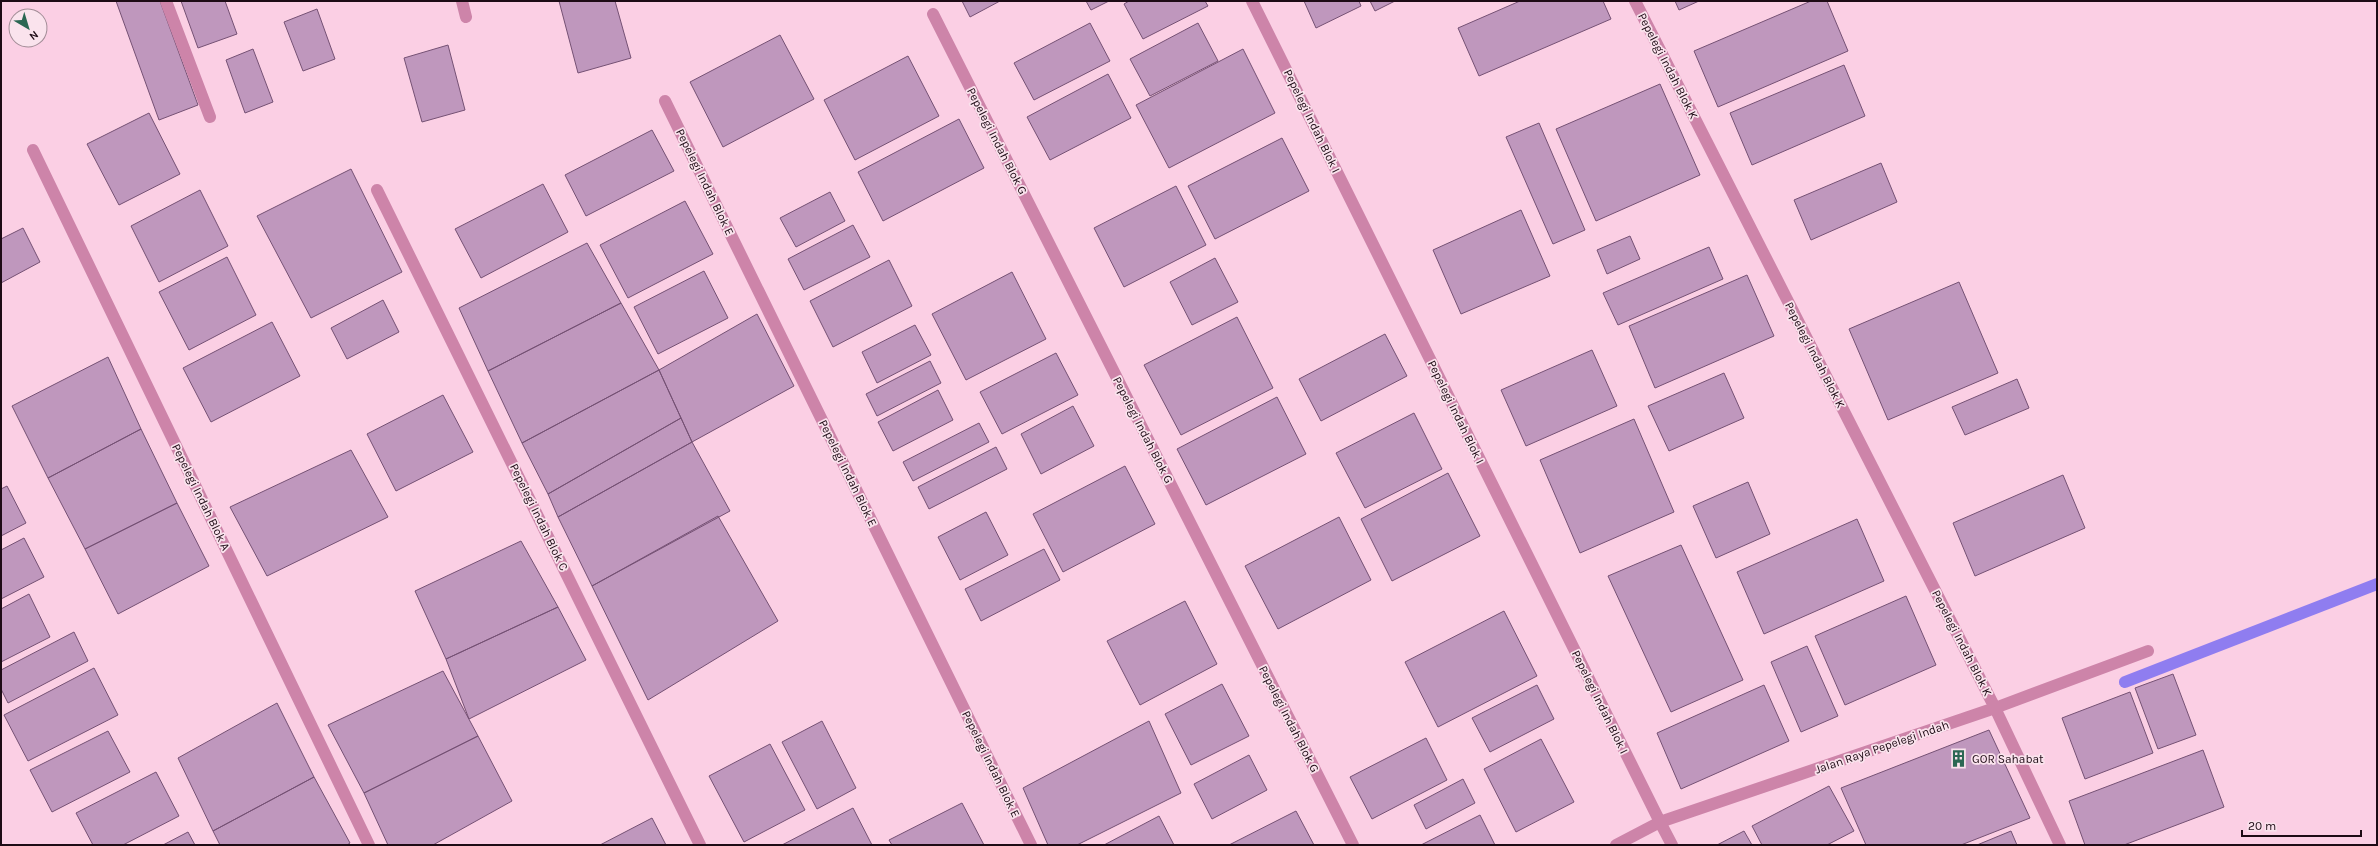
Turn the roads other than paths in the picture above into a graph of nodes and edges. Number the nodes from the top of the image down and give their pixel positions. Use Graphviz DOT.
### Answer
graph roads {
  1 [pos="166,1"];
  2 [pos="462,1"];
  3 [pos="1252,1"];
  4 [pos="1635,1"];
  5 [pos="933,14"];
  6 [pos="466,17"];
  7 [pos="665,101"];
  8 [pos="210,117"];
  9 [pos="33,150"];
  10 [pos="377,190"];
  11 [pos="2148,651"];
  12 [pos="1995,708"];
  13 [pos="1660,822"];
  14 [pos="369,845"];
  15 [pos="700,845"];
  16 [pos="1031,845"];
  17 [pos="1353,845"];
  18 [pos="1616,845"];
  19 [pos="1672,845"];
  20 [pos="2060,845"];
  1 -- 8 [label="street"];
  2 -- 6 [label="street"];
  3 -- 13 [label="street, Pepelegi Indah Blok I"];
  4 -- 12 [label="street, Pepelegi Indah Blok K"];
  5 -- 17 [label="street, Pepelegi Indah Blok G"];
  7 -- 16 [label="street, Pepelegi Indah Blok E"];
  9 -- 14 [label="street, Pepelegi Indah Blok A"];
  10 -- 15 [label="street, Pepelegi Indah Blok C"];
  11 -- 12 [label="street, Jalan Raya Pepelegi Indah"];
  12 -- 13 [label="street, Jalan Raya Pepelegi Indah"];
  12 -- 20 [label="street, Pepelegi Indah Blok K"];
  13 -- 18 [label="street, Jalan Raya Pepelegi Indah"];
  13 -- 19 [label="street, Pepelegi Indah Blok I"];
}
